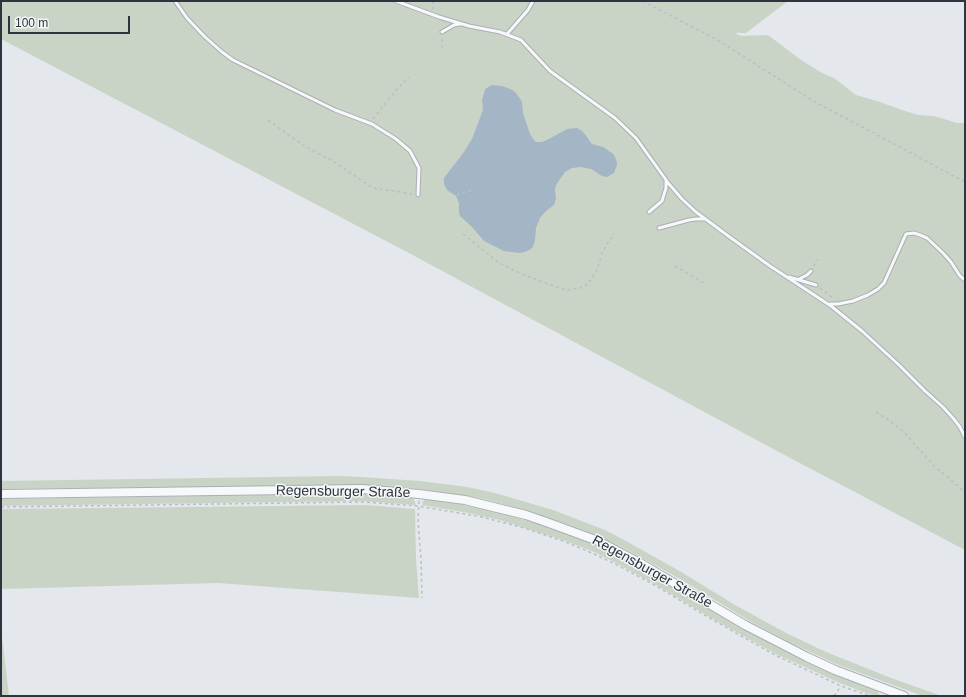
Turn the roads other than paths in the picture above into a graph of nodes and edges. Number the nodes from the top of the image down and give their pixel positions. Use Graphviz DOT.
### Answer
graph roads {
  1 [pos="175,1"];
  2 [pos="396,1"];
  3 [pos="533,1"];
  4 [pos="461,24"];
  5 [pos="442,32"];
  6 [pos="507,34"];
  7 [pos="666,180"];
  8 [pos="418,195"];
  9 [pos="649,212"];
  10 [pos="706,219"];
  11 [pos="659,228"];
  12 [pos="811,271"];
  13 [pos="785,275"];
  14 [pos="799,279"];
  15 [pos="965,280"];
  16 [pos="816,285"];
  17 [pos="828,304"];
  18 [pos="965,436"];
  19 [pos="1,494"];
  20 [pos="904,696"];
  1 -- 8 [label="lane"];
  2 -- 4 [label="lane"];
  3 -- 6 [label="lane"];
  4 -- 5 [label="lane"];
  4 -- 6 [label="lane"];
  6 -- 7 [label="lane"];
  7 -- 9 [label="lane"];
  7 -- 10 [label="lane"];
  10 -- 11 [label="lane"];
  10 -- 13 [label="lane"];
  12 -- 14 [label="lane"];
  13 -- 14 [label="lane"];
  13 -- 17 [label="lane"];
  14 -- 16 [label="lane"];
  15 -- 17 [label="lane"];
  17 -- 18 [label="lane"];
  19 -- 20 [label="street, Regensburger Straße"];
}
